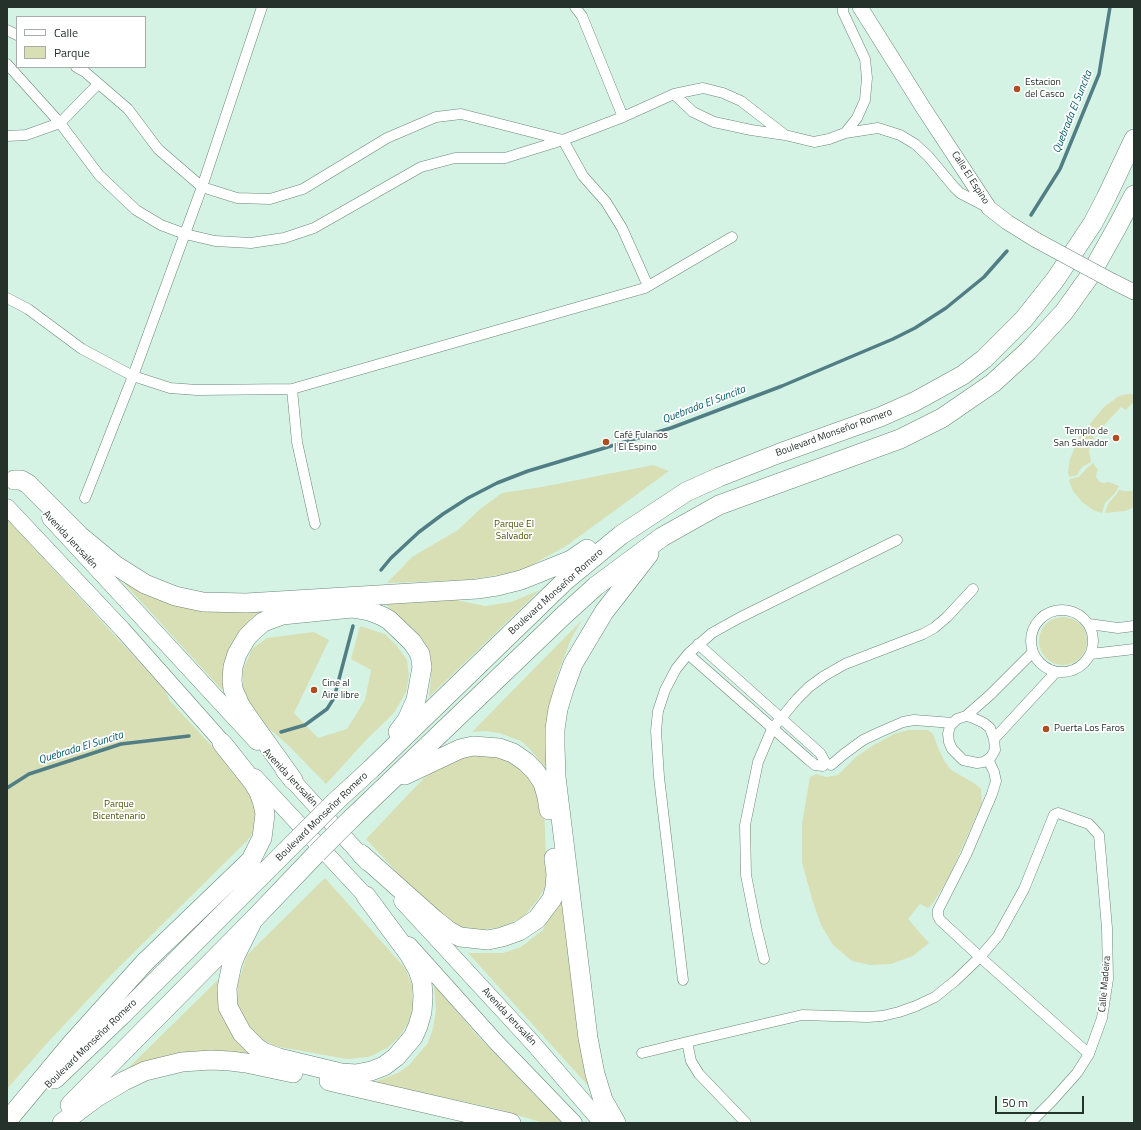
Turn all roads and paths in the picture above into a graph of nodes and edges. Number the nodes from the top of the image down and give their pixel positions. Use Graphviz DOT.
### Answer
graph roads {
  1 [pos="262,7"];
  2 [pos="575,7"];
  3 [pos="843,7"];
  4 [pos="860,7"];
  5 [pos="7,30"];
  6 [pos="16,35"];
  7 [pos="7,64"];
  8 [pos="78,68"];
  9 [pos="98,84"];
  10 [pos="674,94"];
  11 [pos="623,117"];
  12 [pos="60,123"];
  13 [pos="846,133"];
  14 [pos="785,135"];
  15 [pos="7,136"];
  16 [pos="1134,139"];
  17 [pos="563,140"];
  18 [pos="202,187"];
  19 [pos="1134,195"];
  20 [pos="989,208"];
  21 [pos="185,234"];
  22 [pos="732,237"];
  23 [pos="648,286"];
  24 [pos="1134,292"];
  25 [pos="7,298"];
  26 [pos="132,376"];
  27 [pos="292,389"];
  28 [pos="11,476"];
  29 [pos="686,492"];
  30 [pos="86,498"];
  31 [pos="7,508"];
  32 [pos="315,524"];
  33 [pos="662,537"];
  34 [pos="897,540"];
  35 [pos="973,589"];
  36 [pos="1089,624"];
  37 [pos="1134,626"];
  38 [pos="698,644"];
  39 [pos="1134,649"];
  40 [pos="1032,653"];
  41 [pos="688,654"];
  42 [pos="1091,654"];
  43 [pos="1056,672"];
  44 [pos="966,716"];
  45 [pos="781,718"];
  46 [pos="953,723"];
  47 [pos="772,729"];
  48 [pos="994,738"];
  49 [pos="222,743"];
  50 [pos="988,759"];
  51 [pos="826,764"];
  52 [pos="371,769"];
  53 [pos="293,780"];
  54 [pos="386,785"];
  55 [pos="361,854"];
  56 [pos="366,896"];
  57 [pos="253,920"];
  58 [pos="980,957"];
  59 [pos="764,959"];
  60 [pos="683,980"];
  61 [pos="687,1042"];
  62 [pos="642,1053"];
  63 [pos="1089,1054"];
  64 [pos="7,1121"];
  65 [pos="10,1123"];
  66 [pos="52,1123"];
  67 [pos="62,1123"];
  68 [pos="511,1123"];
  69 [pos="574,1123"];
  70 [pos="602,1123"];
  71 [pos="616,1123"];
  72 [pos="746,1123"];
  73 [pos="1030,1123"];
  1 -- 18 [label="street"];
  2 -- 11 [label="street"];
  3 -- 13 [label="street"];
  4 -- 20 [label="street, Calle El Espino"];
  5 -- 6 [label="street"];
  7 -- 12 [label="street"];
  8 -- 9 [label="street"];
  9 -- 12 [label="street"];
  9 -- 18 [label="street"];
  10 -- 11 [label="street"];
  10 -- 14 [label="street"];
  10 -- 14 [label="street"];
  11 -- 17 [label="street"];
  12 -- 15 [label="street"];
  12 -- 21 [label="street"];
  13 -- 14 [label="street"];
  13 -- 20 [label="street"];
  16 -- 29 [label="highway, Boulevard Monseñor Romero"];
  17 -- 18 [label="street"];
  17 -- 21 [label="street"];
  17 -- 23 [label="street"];
  18 -- 21 [label="street"];
  19 -- 33 [label="highway"];
  20 -- 24 [label="street, Calle El Espino, bridge"];
  21 -- 26 [label="street"];
  22 -- 23 [label="street"];
  23 -- 27 [label="street"];
  25 -- 26 [label="street"];
  26 -- 27 [label="street"];
  26 -- 30 [label="street"];
  27 -- 32 [label="street"];
  28 -- 29 [label="highway"];
  28 -- 53 [label="main road, Avenida Jerusalén"];
  29 -- 52 [label="highway, Boulevard Monseñor Romero"];
  31 -- 49 [label="main road"];
  33 -- 54 [label="highway"];
  33 -- 71 [label="highway"];
  34 -- 38 [label="street"];
  35 -- 45 [label="street"];
  36 -- 37 [label="street"];
  36 -- 40 [label="street"];
  36 -- 42 [label="street"];
  38 -- 41 [label="street"];
  38 -- 45 [label="street"];
  39 -- 42 [label="street"];
  40 -- 43 [label="street"];
  40 -- 44 [label="street"];
  41 -- 47 [label="street"];
  41 -- 60 [label="street"];
  42 -- 43 [label="street"];
  43 -- 48 [label="street"];
  44 -- 46 [label="street"];
  44 -- 48 [label="street"];
  45 -- 47 [label="street"];
  45 -- 51 [label="street"];
  46 -- 50 [label="street"];
  46 -- 51 [label="street"];
  47 -- 51 [label="street"];
  47 -- 59 [label="street"];
  48 -- 50 [label="street"];
  49 -- 56 [label="main road"];
  49 -- 64 [label="highway"];
  50 -- 58 [label="street"];
  52 -- 53 [label="highway"];
  52 -- 65 [label="highway, Boulevard Monseñor Romero, bridge"];
  53 -- 55 [label="main road, Avenida Jerusalén"];
  54 -- 55 [label="highway"];
  54 -- 57 [label="highway, bridge"];
  55 -- 70 [label="main road, Avenida Jerusalén"];
  56 -- 57 [label="highway"];
  56 -- 69 [label="main road"];
  57 -- 66 [label="highway"];
  58 -- 61 [label="street"];
  58 -- 63 [label="street"];
  58 -- 63 [label="street, Calle Madeira"];
  61 -- 62 [label="street"];
  61 -- 72 [label="street"];
  63 -- 73 [label="street, Calle Madeira"];
  67 -- 68 [label="highway"];
}
